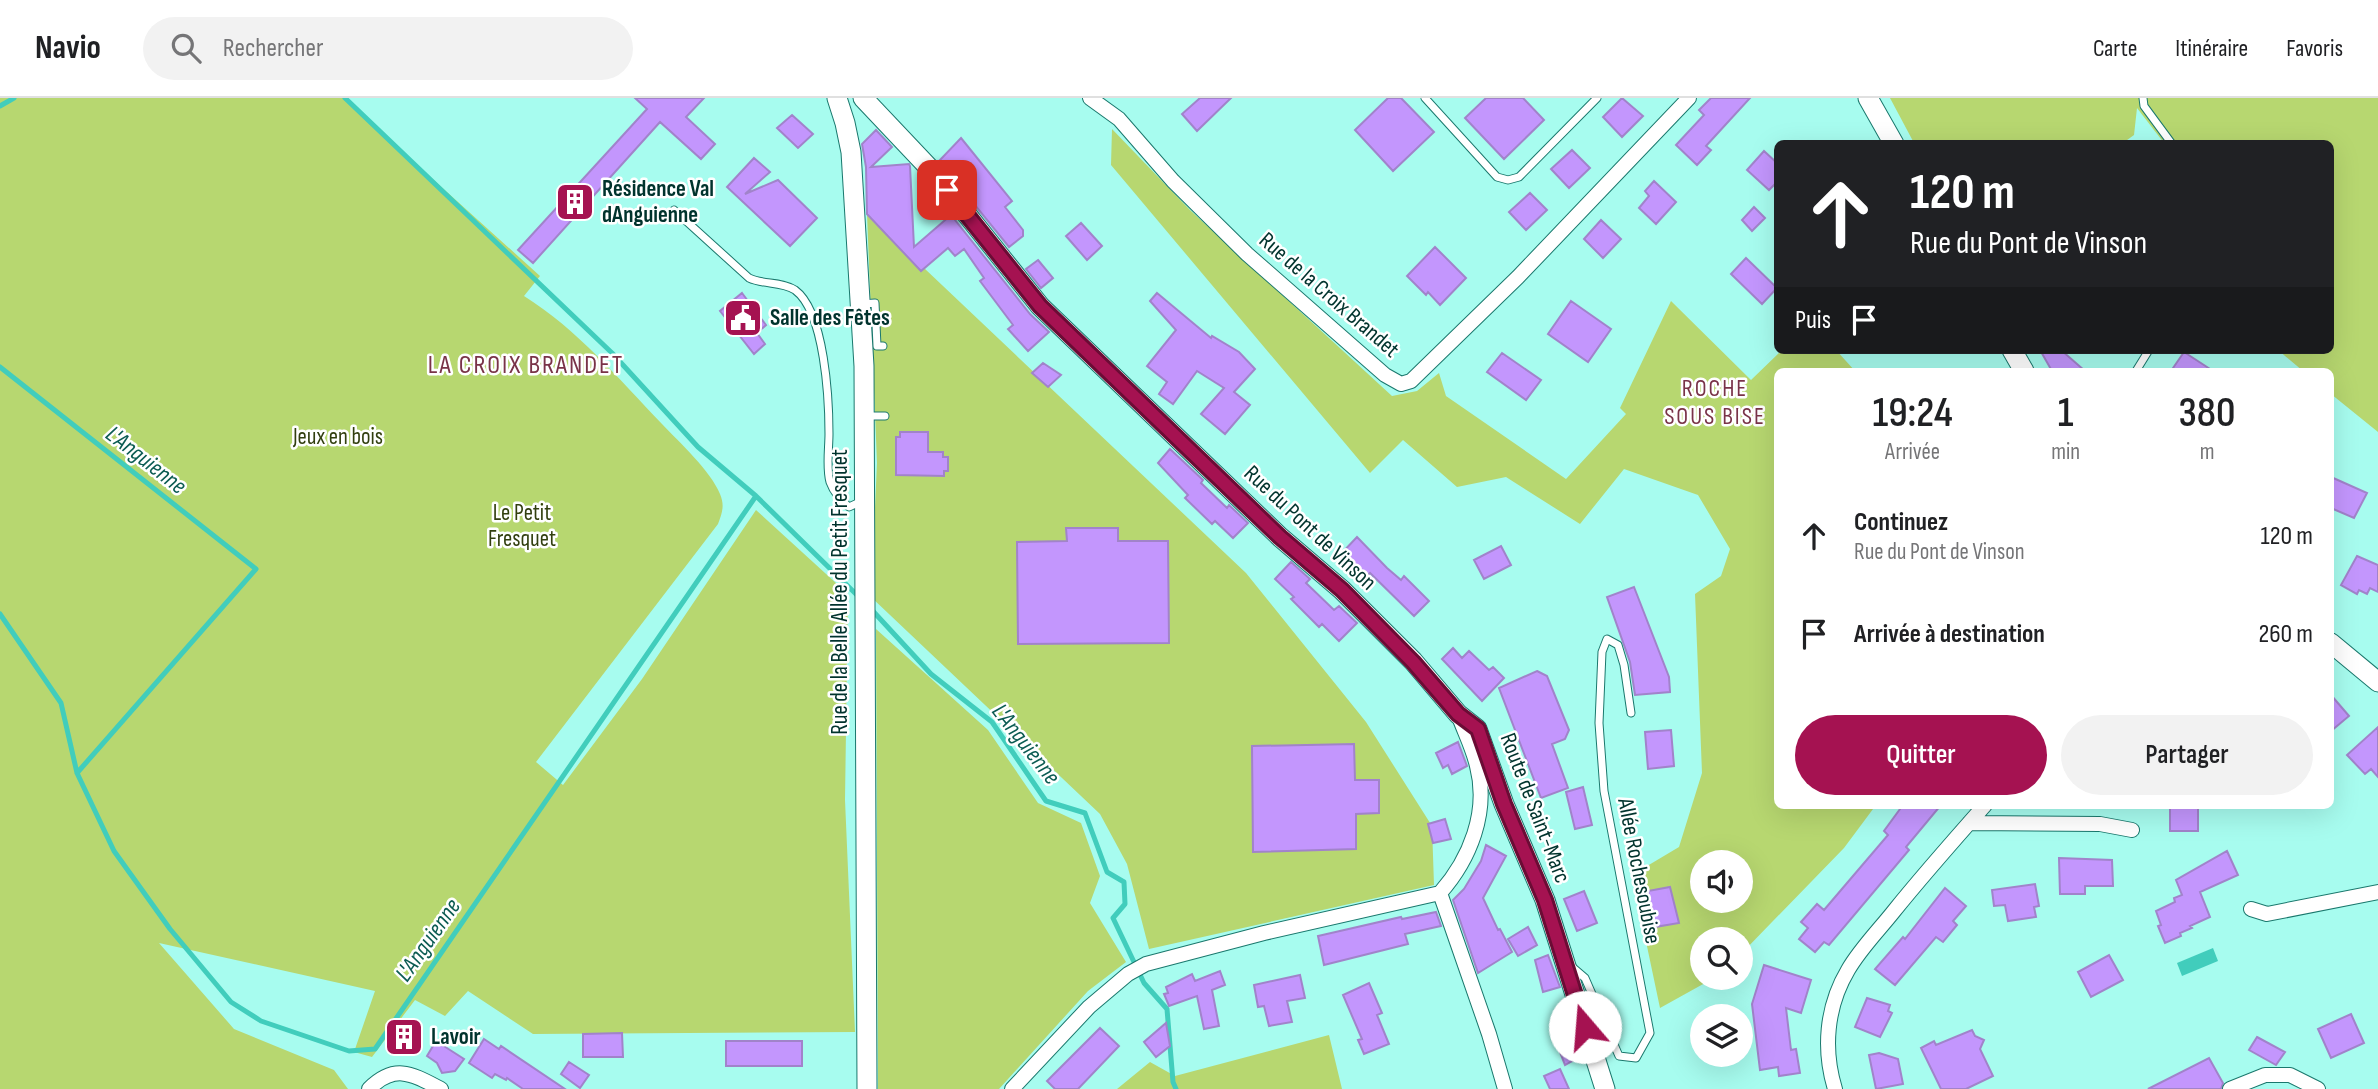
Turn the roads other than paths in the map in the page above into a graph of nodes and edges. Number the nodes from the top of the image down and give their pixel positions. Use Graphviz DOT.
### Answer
graph roads {
  1 [pos="837,98"];
  2 [pos="863,98"];
  3 [pos="1090,98"];
  4 [pos="1425,98"];
  5 [pos="1597,98"];
  6 [pos="1689,98"];
  7 [pos="1868,98"];
  8 [pos="2143,98"];
  9 [pos="1892,140"];
  10 [pos="2169,140"];
  11 [pos="674,210"];
  12 [pos="860,304"];
  13 [pos="883,346"];
  14 [pos="864,416"];
  15 [pos="885,416"];
  16 [pos="864,500"];
  17 [pos="2334,645"];
  18 [pos="2378,682"];
  19 [pos="1631,713"];
  20 [pos="1458,714"];
  21 [pos="1981,809"];
  22 [pos="1969,823"];
  23 [pos="2132,830"];
  24 [pos="2378,892"];
  25 [pos="1440,893"];
  26 [pos="2251,909"];
  27 [pos="1564,960"];
  28 [pos="369,1089"];
  29 [pos="441,1089"];
  30 [pos="867,1089"];
  31 [pos="1012,1089"];
  32 [pos="1505,1089"];
  33 [pos="1605,1089"];
  34 [pos="1835,1089"];
  35 [pos="2230,1089"];
  36 [pos="2318,1089"];
  1 -- 12 [label="street, Rue de la Belle Allée du Petit Fresquet"];
  2 -- 20 [label="street, Rue du Pont de Vinson"];
  3 -- 6 [label="street, Rue de la Croix Brandet"];
  4 -- 5 [label="lane"];
  7 -- 9 [label="street"];
  8 -- 10 [label="lane"];
  11 -- 16 [label="lane"];
  12 -- 13 [label="lane"];
  12 -- 14 [label="street, Rue de la Belle Allée du Petit Fresquet"];
  14 -- 15 [label="lane"];
  14 -- 16 [label="street, Rue de la Belle Allée du Petit Fresquet"];
  16 -- 30 [label="street, Rue de la Belle Allée du Petit Fresquet"];
  17 -- 18 [label="street"];
  19 -- 27 [label="lane, Allée Rochesoubise"];
  20 -- 25 [label="street, Rue du Pont de Vinson"];
  20 -- 27 [label="street, Route de Saint-Marc"];
  21 -- 22 [label="street"];
  22 -- 23 [label="street"];
  22 -- 34 [label="street"];
  24 -- 26 [label="street"];
  25 -- 31 [label="street"];
  25 -- 32 [label="street"];
  27 -- 33 [label="street, Route de Saint-Marc"];
  28 -- 29 [label="street"];
  35 -- 36 [label="street"];
}
